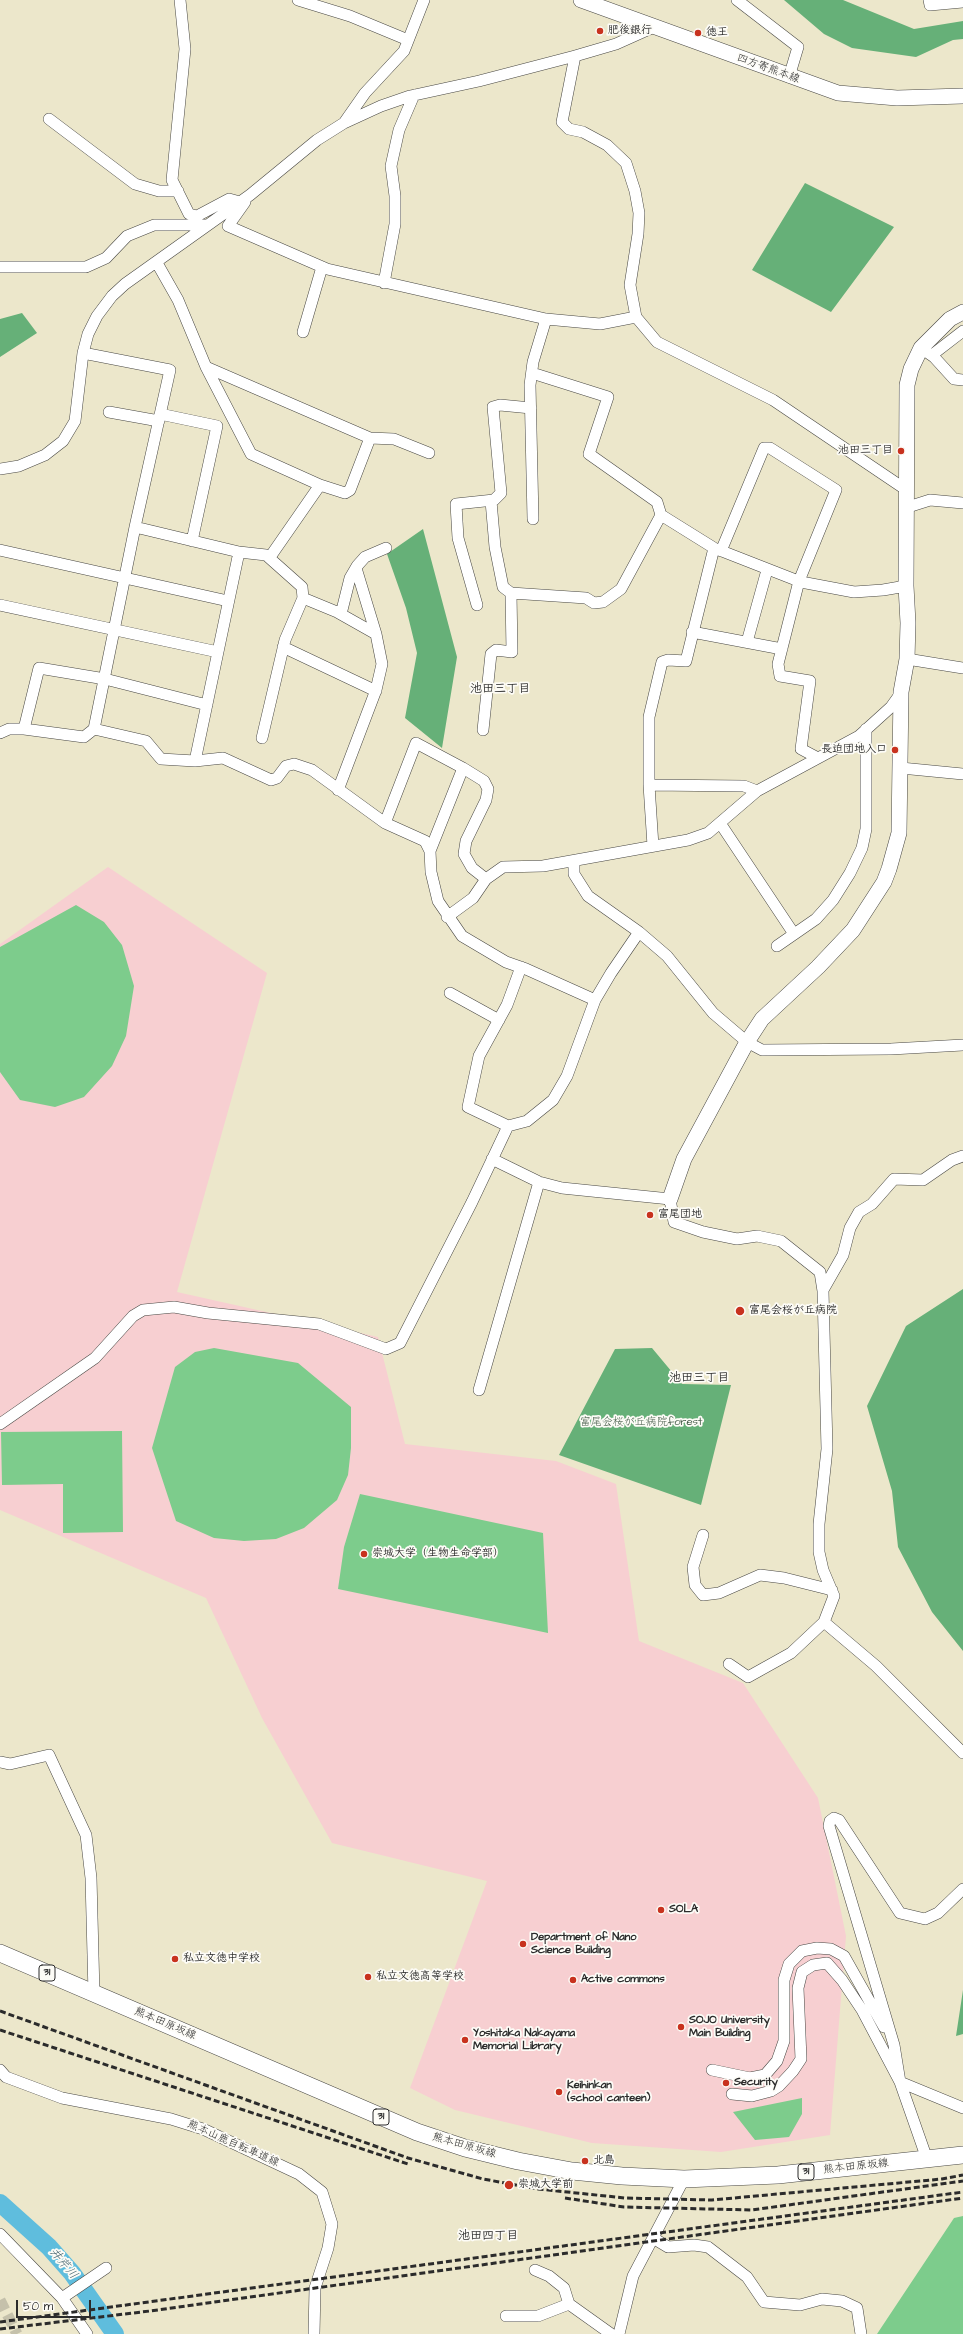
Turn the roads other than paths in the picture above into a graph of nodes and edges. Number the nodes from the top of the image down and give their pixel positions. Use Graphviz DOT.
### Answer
graph roads {
  1 [pos="180,0"];
  2 [pos="298,0"];
  3 [pos="424,0"];
  4 [pos="581,0"];
  5 [pos="737,0"];
  6 [pos="929,0"];
  7 [pos="963,2"];
  8 [pos="654,27"];
  9 [pos="408,40"];
  10 [pos="575,56"];
  11 [pos="789,77"];
  12 [pos="414,95"];
  13 [pos="963,96"];
  14 [pos="49,119"];
  15 [pos="344,123"];
  16 [pos="178,191"];
  17 [pos="250,195"];
  18 [pos="240,202"];
  19 [pos="207,225"];
  20 [pos="157,263"];
  21 [pos="0,267"];
  22 [pos="322,267"];
  23 [pos="384,283"];
  24 [pos="963,312"];
  25 [pos="636,317"];
  26 [pos="546,319"];
  27 [pos="963,331"];
  28 [pos="303,332"];
  29 [pos="926,352"];
  30 [pos="83,353"];
  31 [pos="206,367"];
  32 [pos="532,373"];
  33 [pos="963,380"];
  34 [pos="531,408"];
  35 [pos="109,412"];
  36 [pos="160,418"];
  37 [pos="370,438"];
  38 [pos="429,453"];
  39 [pos="0,470"];
  40 [pos="320,485"];
  41 [pos="908,491"];
  42 [pos="491,501"];
  43 [pos="963,503"];
  44 [pos="908,507"];
  45 [pos="661,515"];
  46 [pos="533,519"];
  47 [pos="135,527"];
  48 [pos="192,541"];
  49 [pos="386,548"];
  50 [pos="0,550"];
  51 [pos="717,550"];
  52 [pos="238,552"];
  53 [pos="270,557"];
  54 [pos="356,568"];
  55 [pos="767,570"];
  56 [pos="124,579"];
  57 [pos="799,581"];
  58 [pos="906,586"];
  59 [pos="511,593"];
  60 [pos="304,598"];
  61 [pos="228,601"];
  62 [pos="477,605"];
  63 [pos="0,606"];
  64 [pos="342,614"];
  65 [pos="114,630"];
  66 [pos="692,632"];
  67 [pos="376,634"];
  68 [pos="747,642"];
  69 [pos="283,647"];
  70 [pos="782,649"];
  71 [pos="218,652"];
  72 [pos="906,659"];
  73 [pos="963,668"];
  74 [pos="105,678"];
  75 [pos="376,691"];
  76 [pos="902,692"];
  77 [pos="207,705"];
  78 [pos="24,729"];
  79 [pos="94,729"];
  80 [pos="866,729"];
  81 [pos="483,730"];
  82 [pos="0,733"];
  83 [pos="262,738"];
  84 [pos="818,758"];
  85 [pos="195,760"];
  86 [pos="463,768"];
  87 [pos="901,768"];
  88 [pos="963,774"];
  89 [pos="650,785"];
  90 [pos="338,790"];
  91 [pos="757,791"];
  92 [pos="385,823"];
  93 [pos="720,823"];
  94 [pos="653,846"];
  95 [pos="430,851"];
  96 [pos="574,861"];
  97 [pos="486,879"];
  98 [pos="447,917"];
  99 [pos="639,932"];
  100 [pos="794,934"];
  101 [pos="778,946"];
  102 [pos="521,967"];
  103 [pos="450,993"];
  104 [pos="595,1000"];
  105 [pos="499,1020"];
  106 [pos="747,1042"];
  107 [pos="963,1045"];
  108 [pos="508,1126"];
  109 [pos="963,1156"];
  110 [pos="492,1159"];
  111 [pos="539,1182"];
  112 [pos="670,1199"];
  113 [pos="823,1291"];
  114 [pos="479,1390"];
  115 [pos="0,1424"];
  116 [pos="703,1535"];
  117 [pos="832,1590"];
  118 [pos="824,1622"];
  119 [pos="729,1664"];
  120 [pos="963,1753"];
  121 [pos="0,1762"];
  122 [pos="963,1889"];
  123 [pos="0,1953"];
  124 [pos="94,1994"];
  125 [pos="894,2045"];
  126 [pos="0,2070"];
  127 [pos="712,2070"];
  128 [pos="900,2082"];
  129 [pos="732,2094"];
  130 [pos="963,2108"];
  131 [pos="963,2155"];
  132 [pos="927,2159"];
  133 [pos="684,2179"];
  134 [pos="0,2234"];
  135 [pos="653,2238"];
  136 [pos="106,2268"];
  137 [pos="535,2270"];
  138 [pos="62,2298"];
  139 [pos="569,2304"];
  140 [pos="506,2316"];
  141 [pos="619,2333"];
  142 [pos="86,2334"];
  143 [pos="314,2334"];
  144 [pos="861,2334"];
  1 -- 16 [label="street"];
  2 -- 9 [label="street"];
  3 -- 9 [label="street"];
  4 -- 8 [label="street, 四方寄熊本線"];
  5 -- 11 [label="street"];
  6 -- 7 [label="street"];
  8 -- 10 [label="street"];
  8 -- 11 [label="street, 四方寄熊本線"];
  9 -- 15 [label="street"];
  10 -- 12 [label="street"];
  10 -- 25 [label="street"];
  11 -- 13 [label="street, 四方寄熊本線"];
  12 -- 15 [label="street"];
  12 -- 23 [label="street"];
  14 -- 16 [label="street"];
  15 -- 17 [label="street"];
  16 -- 18 [label="street"];
  17 -- 18 [label="street"];
  17 -- 22 [label="street"];
  18 -- 19 [label="street"];
  19 -- 20 [label="street"];
  19 -- 21 [label="street"];
  20 -- 30 [label="street"];
  20 -- 31 [label="street"];
  22 -- 23 [label="street"];
  22 -- 28 [label="street"];
  23 -- 26 [label="street"];
  24 -- 29 [label="street"];
  25 -- 26 [label="street"];
  25 -- 41 [label="street"];
  26 -- 32 [label="street"];
  27 -- 29 [label="street"];
  29 -- 33 [label="street"];
  29 -- 41 [label="street"];
  30 -- 36 [label="street"];
  30 -- 39 [label="street"];
  31 -- 37 [label="street"];
  31 -- 40 [label="street"];
  32 -- 34 [label="street"];
  32 -- 45 [label="street"];
  34 -- 42 [label="street"];
  34 -- 46 [label="street"];
  35 -- 36 [label="street"];
  36 -- 47 [label="street"];
  36 -- 48 [label="street"];
  37 -- 38 [label="street"];
  37 -- 40 [label="street"];
  40 -- 53 [label="street"];
  41 -- 44 [label="street"];
  42 -- 59 [label="street"];
  42 -- 62 [label="street"];
  43 -- 44 [label="street"];
  44 -- 58 [label="street"];
  45 -- 51 [label="street"];
  45 -- 59 [label="street"];
  47 -- 48 [label="street"];
  47 -- 56 [label="street"];
  48 -- 52 [label="street"];
  49 -- 54 [label="street"];
  50 -- 56 [label="street"];
  51 -- 55 [label="street"];
  51 -- 57 [label="street"];
  51 -- 66 [label="street"];
  52 -- 53 [label="street"];
  52 -- 61 [label="street"];
  53 -- 60 [label="street"];
  54 -- 64 [label="street"];
  54 -- 67 [label="street"];
  55 -- 57 [label="street"];
  55 -- 68 [label="street"];
  56 -- 61 [label="street"];
  56 -- 65 [label="street"];
  57 -- 58 [label="street"];
  57 -- 70 [label="street"];
  58 -- 72 [label="street"];
  59 -- 81 [label="street"];
  60 -- 64 [label="street"];
  60 -- 69 [label="street"];
  61 -- 71 [label="street"];
  63 -- 65 [label="street"];
  64 -- 67 [label="street"];
  65 -- 71 [label="street"];
  65 -- 74 [label="street"];
  66 -- 68 [label="street"];
  66 -- 89 [label="street"];
  67 -- 75 [label="street"];
  68 -- 70 [label="street"];
  69 -- 75 [label="street"];
  69 -- 83 [label="street"];
  70 -- 84 [label="street"];
  71 -- 77 [label="street"];
  72 -- 73 [label="street"];
  72 -- 76 [label="street"];
  74 -- 77 [label="street"];
  74 -- 78 [label="street"];
  74 -- 79 [label="street"];
  75 -- 90 [label="street"];
  76 -- 80 [label="street"];
  76 -- 87 [label="street"];
  77 -- 85 [label="street"];
  78 -- 79 [label="street"];
  78 -- 82 [label="street"];
  79 -- 85 [label="street"];
  80 -- 84 [label="street"];
  80 -- 100 [label="street"];
  84 -- 91 [label="street"];
  85 -- 90 [label="street"];
  86 -- 92 [label="street"];
  86 -- 95 [label="street"];
  86 -- 97 [label="street"];
  87 -- 88 [label="street"];
  87 -- 106 [label="street"];
  89 -- 91 [label="street"];
  89 -- 94 [label="street"];
  90 -- 92 [label="street"];
  91 -- 93 [label="street"];
  92 -- 95 [label="street"];
  93 -- 94 [label="street"];
  93 -- 100 [label="street"];
  94 -- 96 [label="street"];
  95 -- 98 [label="street"];
  96 -- 97 [label="street"];
  96 -- 99 [label="street"];
  97 -- 98 [label="street"];
  98 -- 102 [label="street"];
  99 -- 104 [label="street"];
  99 -- 106 [label="street"];
  100 -- 101 [label="street"];
  102 -- 104 [label="street"];
  102 -- 105 [label="street"];
  103 -- 105 [label="street"];
  104 -- 108 [label="street"];
  105 -- 108 [label="street"];
  106 -- 107 [label="street"];
  106 -- 112 [label="street"];
  108 -- 110 [label="street"];
  109 -- 113 [label="street"];
  110 -- 111 [label="street"];
  110 -- 115 [label="street"];
  111 -- 112 [label="street"];
  111 -- 114 [label="street"];
  112 -- 113 [label="street"];
  113 -- 117 [label="street"];
  116 -- 117 [label="street"];
  117 -- 118 [label="street"];
  118 -- 119 [label="street"];
  118 -- 120 [label="street"];
  121 -- 124 [label="street"];
  122 -- 125 [label="street"];
  123 -- 124 [label="main road, 熊本田原坂線 / 31"];
  124 -- 133 [label="main road, 熊本田原坂線 / 31"];
  125 -- 127 [label="street"];
  125 -- 128 [label="street"];
  126 -- 143 [label="street, 熊本山鹿自転車道線"];
  128 -- 129 [label="street"];
  128 -- 130 [label="street"];
  128 -- 132 [label="street"];
  131 -- 132 [label="main road, 熊本田原坂線 / 31"];
  132 -- 133 [label="main road, 熊本田原坂線 / 31"];
  133 -- 135 [label="street"];
  134 -- 138 [label="street"];
  135 -- 141 [label="street"];
  135 -- 144 [label="street"];
  136 -- 138 [label="street"];
  137 -- 139 [label="street"];
  138 -- 142 [label="street"];
  139 -- 140 [label="street"];
  139 -- 141 [label="street"];
}
